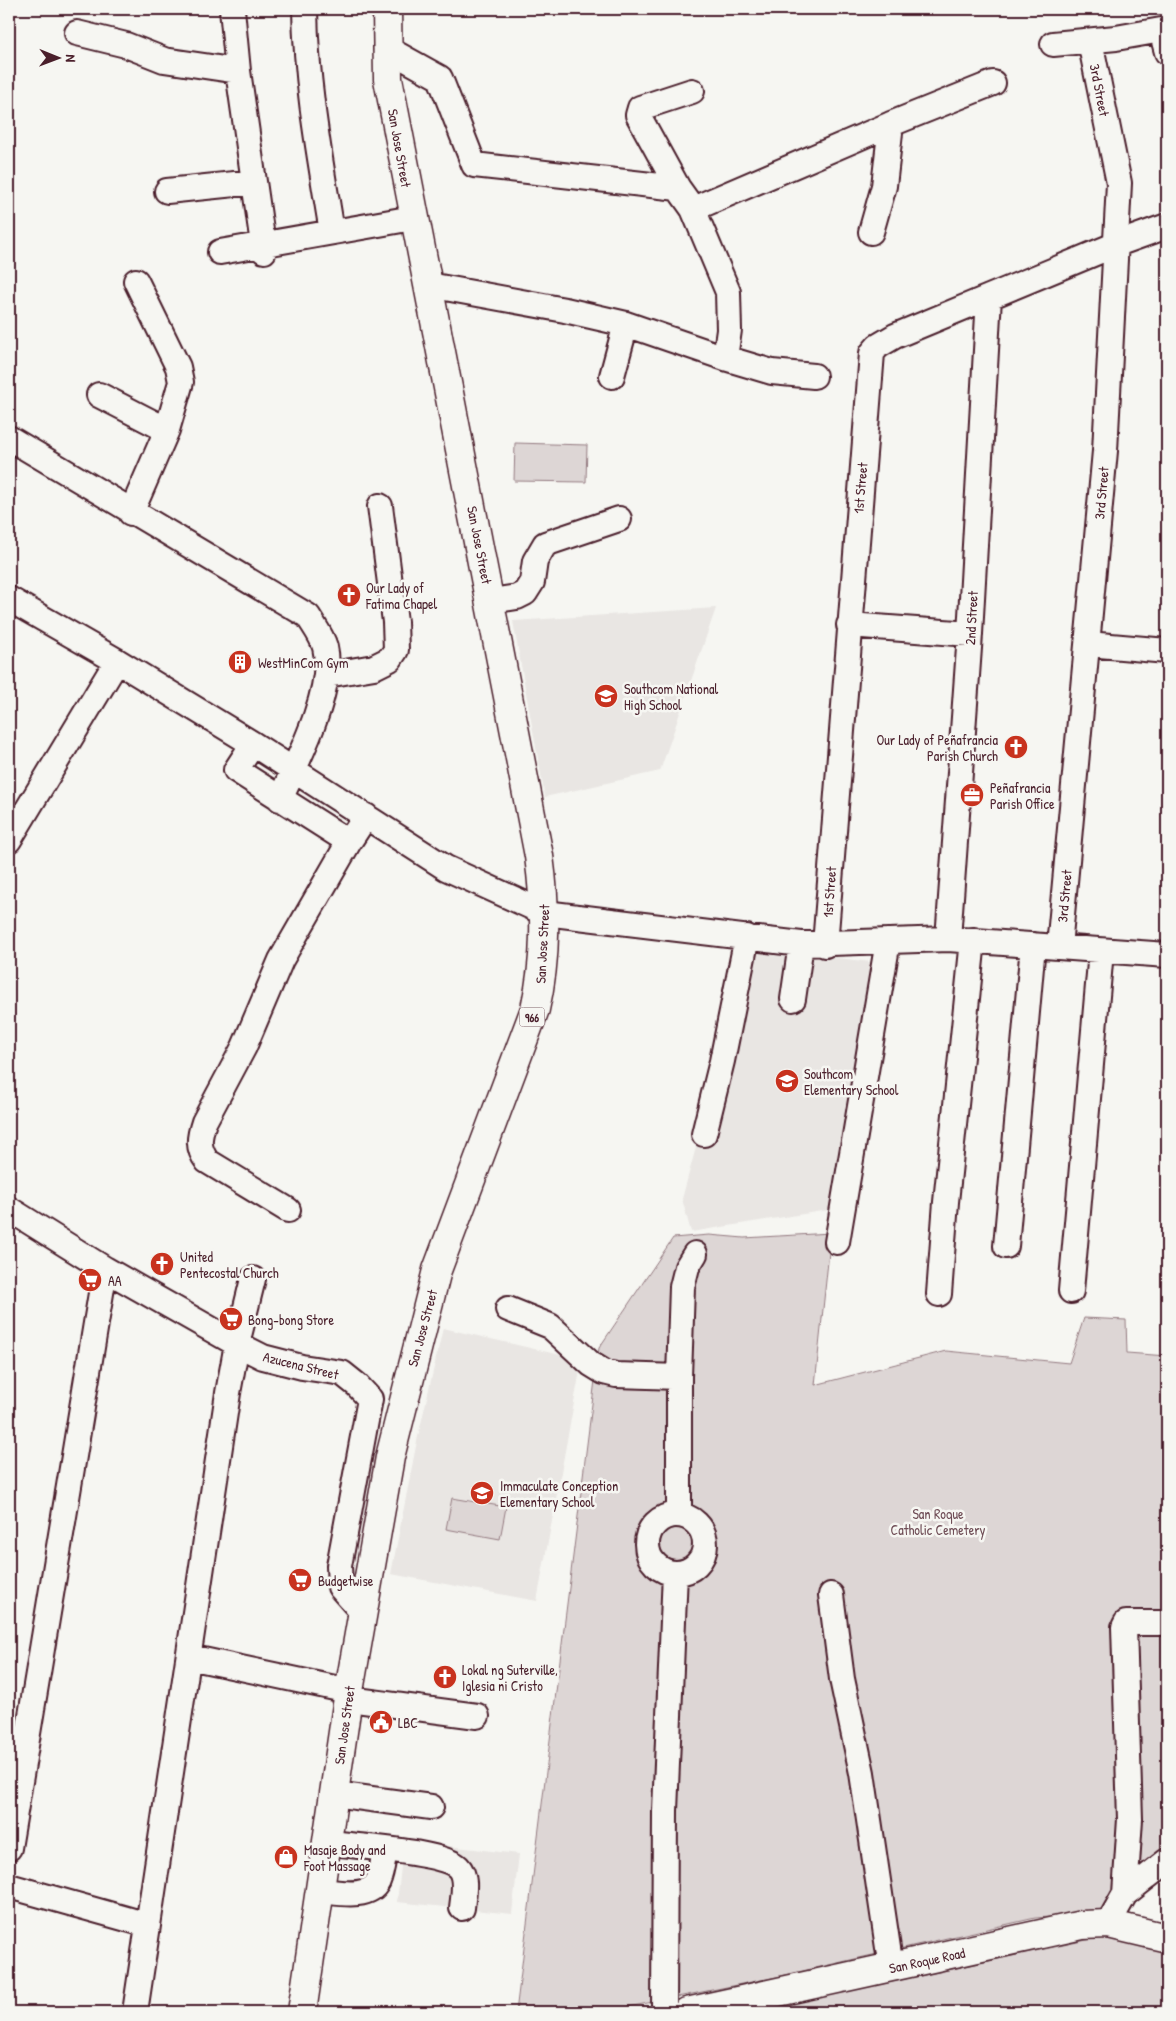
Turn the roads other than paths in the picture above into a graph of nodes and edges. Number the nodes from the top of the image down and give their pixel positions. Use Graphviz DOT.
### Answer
graph roads {
  1 [pos="232,9"];
  2 [pos="305,9"];
  3 [pos="387,9"];
  4 [pos="77,33"];
  5 [pos="1165,37"];
  6 [pos="1090,40"];
  7 [pos="1053,44"];
  8 [pos="386,48"];
  9 [pos="238,71"];
  10 [pos="993,83"];
  11 [pos="692,90"];
  12 [pos="891,124"];
  13 [pos="254,182"];
  14 [pos="678,188"];
  15 [pos="168,191"];
  16 [pos="693,208"];
  17 [pos="413,218"];
  18 [pos="1167,226"];
  19 [pos="332,232"];
  20 [pos="870,232"];
  21 [pos="1117,244"];
  22 [pos="264,248"];
  23 [pos="220,252"];
  24 [pos="136,281"];
  25 [pos="429,285"];
  26 [pos="989,297"];
  27 [pos="626,324"];
  28 [pos="725,358"];
  29 [pos="612,376"];
  30 [pos="814,376"];
  31 [pos="99,395"];
  32 [pos="166,430"];
  33 [pos="9,438"];
  34 [pos="380,506"];
  35 [pos="131,513"];
  36 [pos="619,519"];
  37 [pos="9,599"];
  38 [pos="491,601"];
  39 [pos="849,625"];
  40 [pos="970,634"];
  41 [pos="1088,644"];
  42 [pos="1167,651"];
  43 [pos="117,661"];
  44 [pos="327,675"];
  45 [pos="253,744"];
  46 [pos="294,770"];
  47 [pos="280,799"];
  48 [pos="366,816"];
  49 [pos="9,840"];
  50 [pos="349,842"];
  51 [pos="545,913"];
  52 [pos="747,937"];
  53 [pos="948,939"];
  54 [pos="973,940"];
  55 [pos="888,941"];
  56 [pos="801,944"];
  57 [pos="825,945"];
  58 [pos="1033,945"];
  59 [pos="1059,947"];
  60 [pos="1101,951"];
  61 [pos="1167,955"];
  62 [pos="793,999"];
  63 [pos="704,1134"];
  64 [pos="9,1209"];
  65 [pos="288,1210"];
  66 [pos="837,1242"];
  67 [pos="1006,1246"];
  68 [pos="695,1254"];
  69 [pos="105,1268"];
  70 [pos="253,1279"];
  71 [pos="1071,1291"];
  72 [pos="940,1294"];
  73 [pos="508,1309"];
  74 [pos="237,1344"];
  75 [pos="679,1377"];
  76 [pos="679,1515"];
  77 [pos="675,1573"];
  78 [pos="832,1596"];
  79 [pos="362,1612"];
  80 [pos="1167,1623"];
  81 [pos="189,1656"];
  82 [pos="349,1695"];
  83 [pos="477,1716"];
  84 [pos="334,1794"];
  85 [pos="431,1807"];
  86 [pos="327,1842"];
  87 [pos="9,1848"];
  88 [pos="385,1850"];
  89 [pos="1167,1861"];
  90 [pos="9,1886"];
  91 [pos="320,1891"];
  92 [pos="1125,1894"];
  93 [pos="462,1908"];
  94 [pos="1108,1924"];
  95 [pos="148,1925"];
  96 [pos="1167,1938"];
  97 [pos="890,1968"];
  98 [pos="135,2012"];
  99 [pos="302,2012"];
  100 [pos="664,2012"];
  101 [pos="687,2012"];
  1 -- 9 [label="street"];
  2 -- 19 [label="street"];
  3 -- 8 [label="main road, San Jose Street / 966"];
  4 -- 9 [label="street"];
  5 -- 6 [label="street"];
  6 -- 7 [label="street"];
  6 -- 21 [label="street, 3rd Street"];
  8 -- 14 [label="street"];
  8 -- 17 [label="main road, San Jose Street / 966"];
  9 -- 13 [label="street"];
  10 -- 12 [label="street"];
  11 -- 14 [label="street"];
  12 -- 16 [label="street"];
  12 -- 20 [label="street"];
  13 -- 15 [label="street"];
  13 -- 22 [label="street"];
  14 -- 16 [label="street"];
  16 -- 28 [label="street"];
  17 -- 19 [label="street"];
  17 -- 25 [label="main road, San Jose Street / 966"];
  18 -- 21 [label="street, 1st Street"];
  19 -- 22 [label="street"];
  21 -- 26 [label="street, 1st Street"];
  21 -- 41 [label="street, 3rd Street"];
  22 -- 23 [label="street"];
  24 -- 32 [label="street"];
  25 -- 27 [label="street"];
  25 -- 38 [label="main road, San Jose Street / 966"];
  26 -- 39 [label="street, 1st Street"];
  26 -- 40 [label="street, 2nd Street"];
  27 -- 28 [label="street"];
  27 -- 29 [label="street"];
  28 -- 30 [label="street"];
  31 -- 32 [label="street"];
  32 -- 35 [label="street"];
  33 -- 35 [label="street"];
  34 -- 44 [label="street"];
  35 -- 44 [label="street"];
  36 -- 38 [label="street"];
  37 -- 43 [label="street"];
  38 -- 51 [label="main road, San Jose Street / 966"];
  39 -- 40 [label="street"];
  39 -- 57 [label="street, 1st Street"];
  40 -- 53 [label="street, 2nd Street"];
  41 -- 42 [label="street"];
  41 -- 59 [label="street, 3rd Street"];
  43 -- 45 [label="street"];
  43 -- 49 [label="street"];
  44 -- 46 [label="street"];
  45 -- 46 [label="street"];
  45 -- 47 [label="street"];
  46 -- 47 [label="street"];
  46 -- 48 [label="street"];
  47 -- 50 [label="street"];
  48 -- 50 [label="street"];
  48 -- 51 [label="street"];
  50 -- 65 [label="street"];
  51 -- 52 [label="street"];
  51 -- 79 [label="main road, San Jose Street / 966"];
  52 -- 56 [label="street"];
  52 -- 63 [label="street"];
  53 -- 54 [label="street"];
  53 -- 55 [label="street"];
  54 -- 58 [label="street"];
  54 -- 72 [label="street"];
  55 -- 57 [label="street"];
  55 -- 66 [label="street"];
  56 -- 57 [label="street"];
  56 -- 62 [label="street"];
  58 -- 59 [label="street"];
  58 -- 67 [label="street"];
  59 -- 60 [label="street"];
  60 -- 61 [label="street"];
  60 -- 71 [label="street"];
  64 -- 69 [label="street, Azucena Street"];
  68 -- 75 [label="street"];
  69 -- 74 [label="street, Azucena Street"];
  69 -- 87 [label="street"];
  70 -- 74 [label="street"];
  73 -- 75 [label="street"];
  74 -- 79 [label="street, Azucena Street"];
  74 -- 81 [label="street"];
  75 -- 76 [label="street"];
  76 -- 77 [label="street"];
  76 -- 77 [label="street"];
  77 -- 100 [label="street"];
  78 -- 97 [label="street"];
  79 -- 82 [label="main road, San Jose Street / 966"];
  80 -- 92 [label="street"];
  81 -- 82 [label="street"];
  81 -- 95 [label="street"];
  82 -- 83 [label="street"];
  82 -- 84 [label="main road, San Jose Street / 966"];
  84 -- 85 [label="street"];
  84 -- 86 [label="main road, San Jose Street / 966"];
  86 -- 88 [label="street"];
  86 -- 91 [label="main road, San Jose Street / 966"];
  88 -- 91 [label="street"];
  88 -- 93 [label="street"];
  89 -- 92 [label="street"];
  90 -- 95 [label="street"];
  91 -- 99 [label="main road, San Jose Street / 966"];
  92 -- 94 [label="street"];
  94 -- 96 [label="main road, San Roque Road"];
  94 -- 97 [label="main road, San Roque Road"];
  95 -- 98 [label="street"];
  97 -- 101 [label="main road, San Roque Road"];
}
